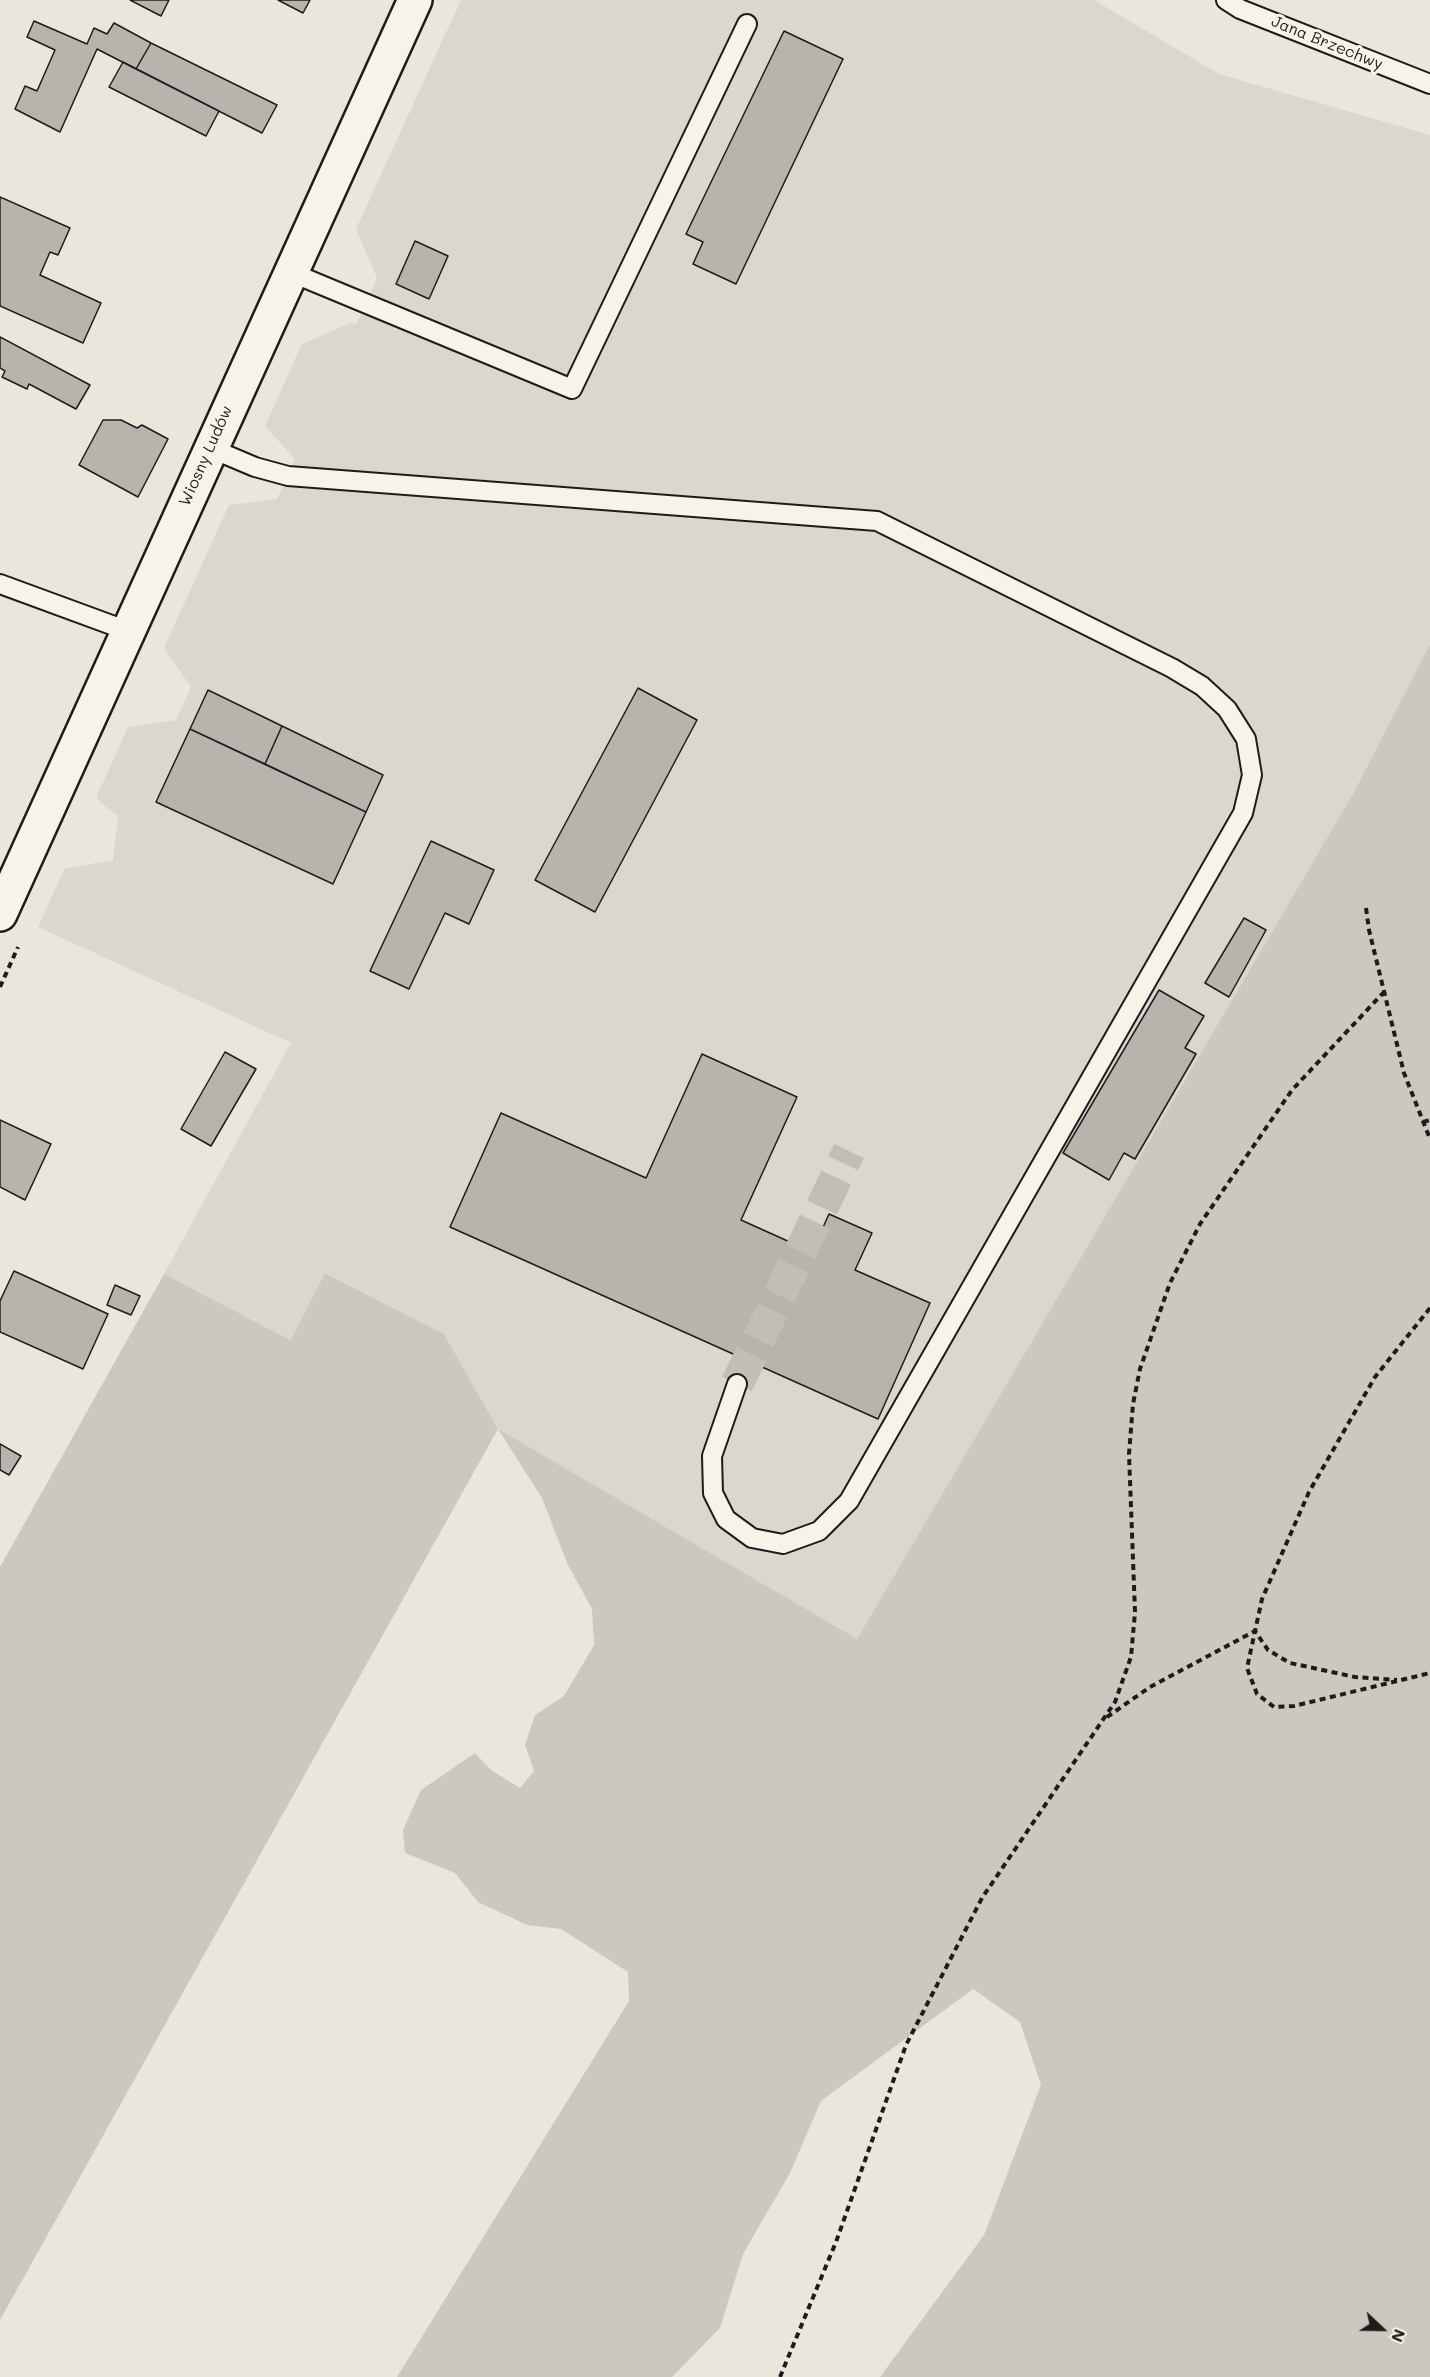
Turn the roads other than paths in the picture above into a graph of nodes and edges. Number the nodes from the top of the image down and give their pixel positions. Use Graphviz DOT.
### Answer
graph roads {
  1 [pos="415,0"];
  2 [pos="1226,0"];
  3 [pos="747,24"];
  4 [pos="1430,84"];
  5 [pos="290,272"];
  6 [pos="210,448"];
  7 [pos="0,584"];
  8 [pos="128,631"];
  9 [pos="0,912"];
  10 [pos="737,1384"];
  1 -- 5 [label="street, Wiosny Ludów"];
  2 -- 4 [label="lane, Jana Brzechwy"];
  3 -- 5 [label="lane"];
  5 -- 6 [label="street, Wiosny Ludów"];
  6 -- 8 [label="street, Wiosny Ludów"];
  6 -- 10 [label="lane"];
  7 -- 8 [label="lane"];
  8 -- 9 [label="street, Wiosny Ludów"];
}
